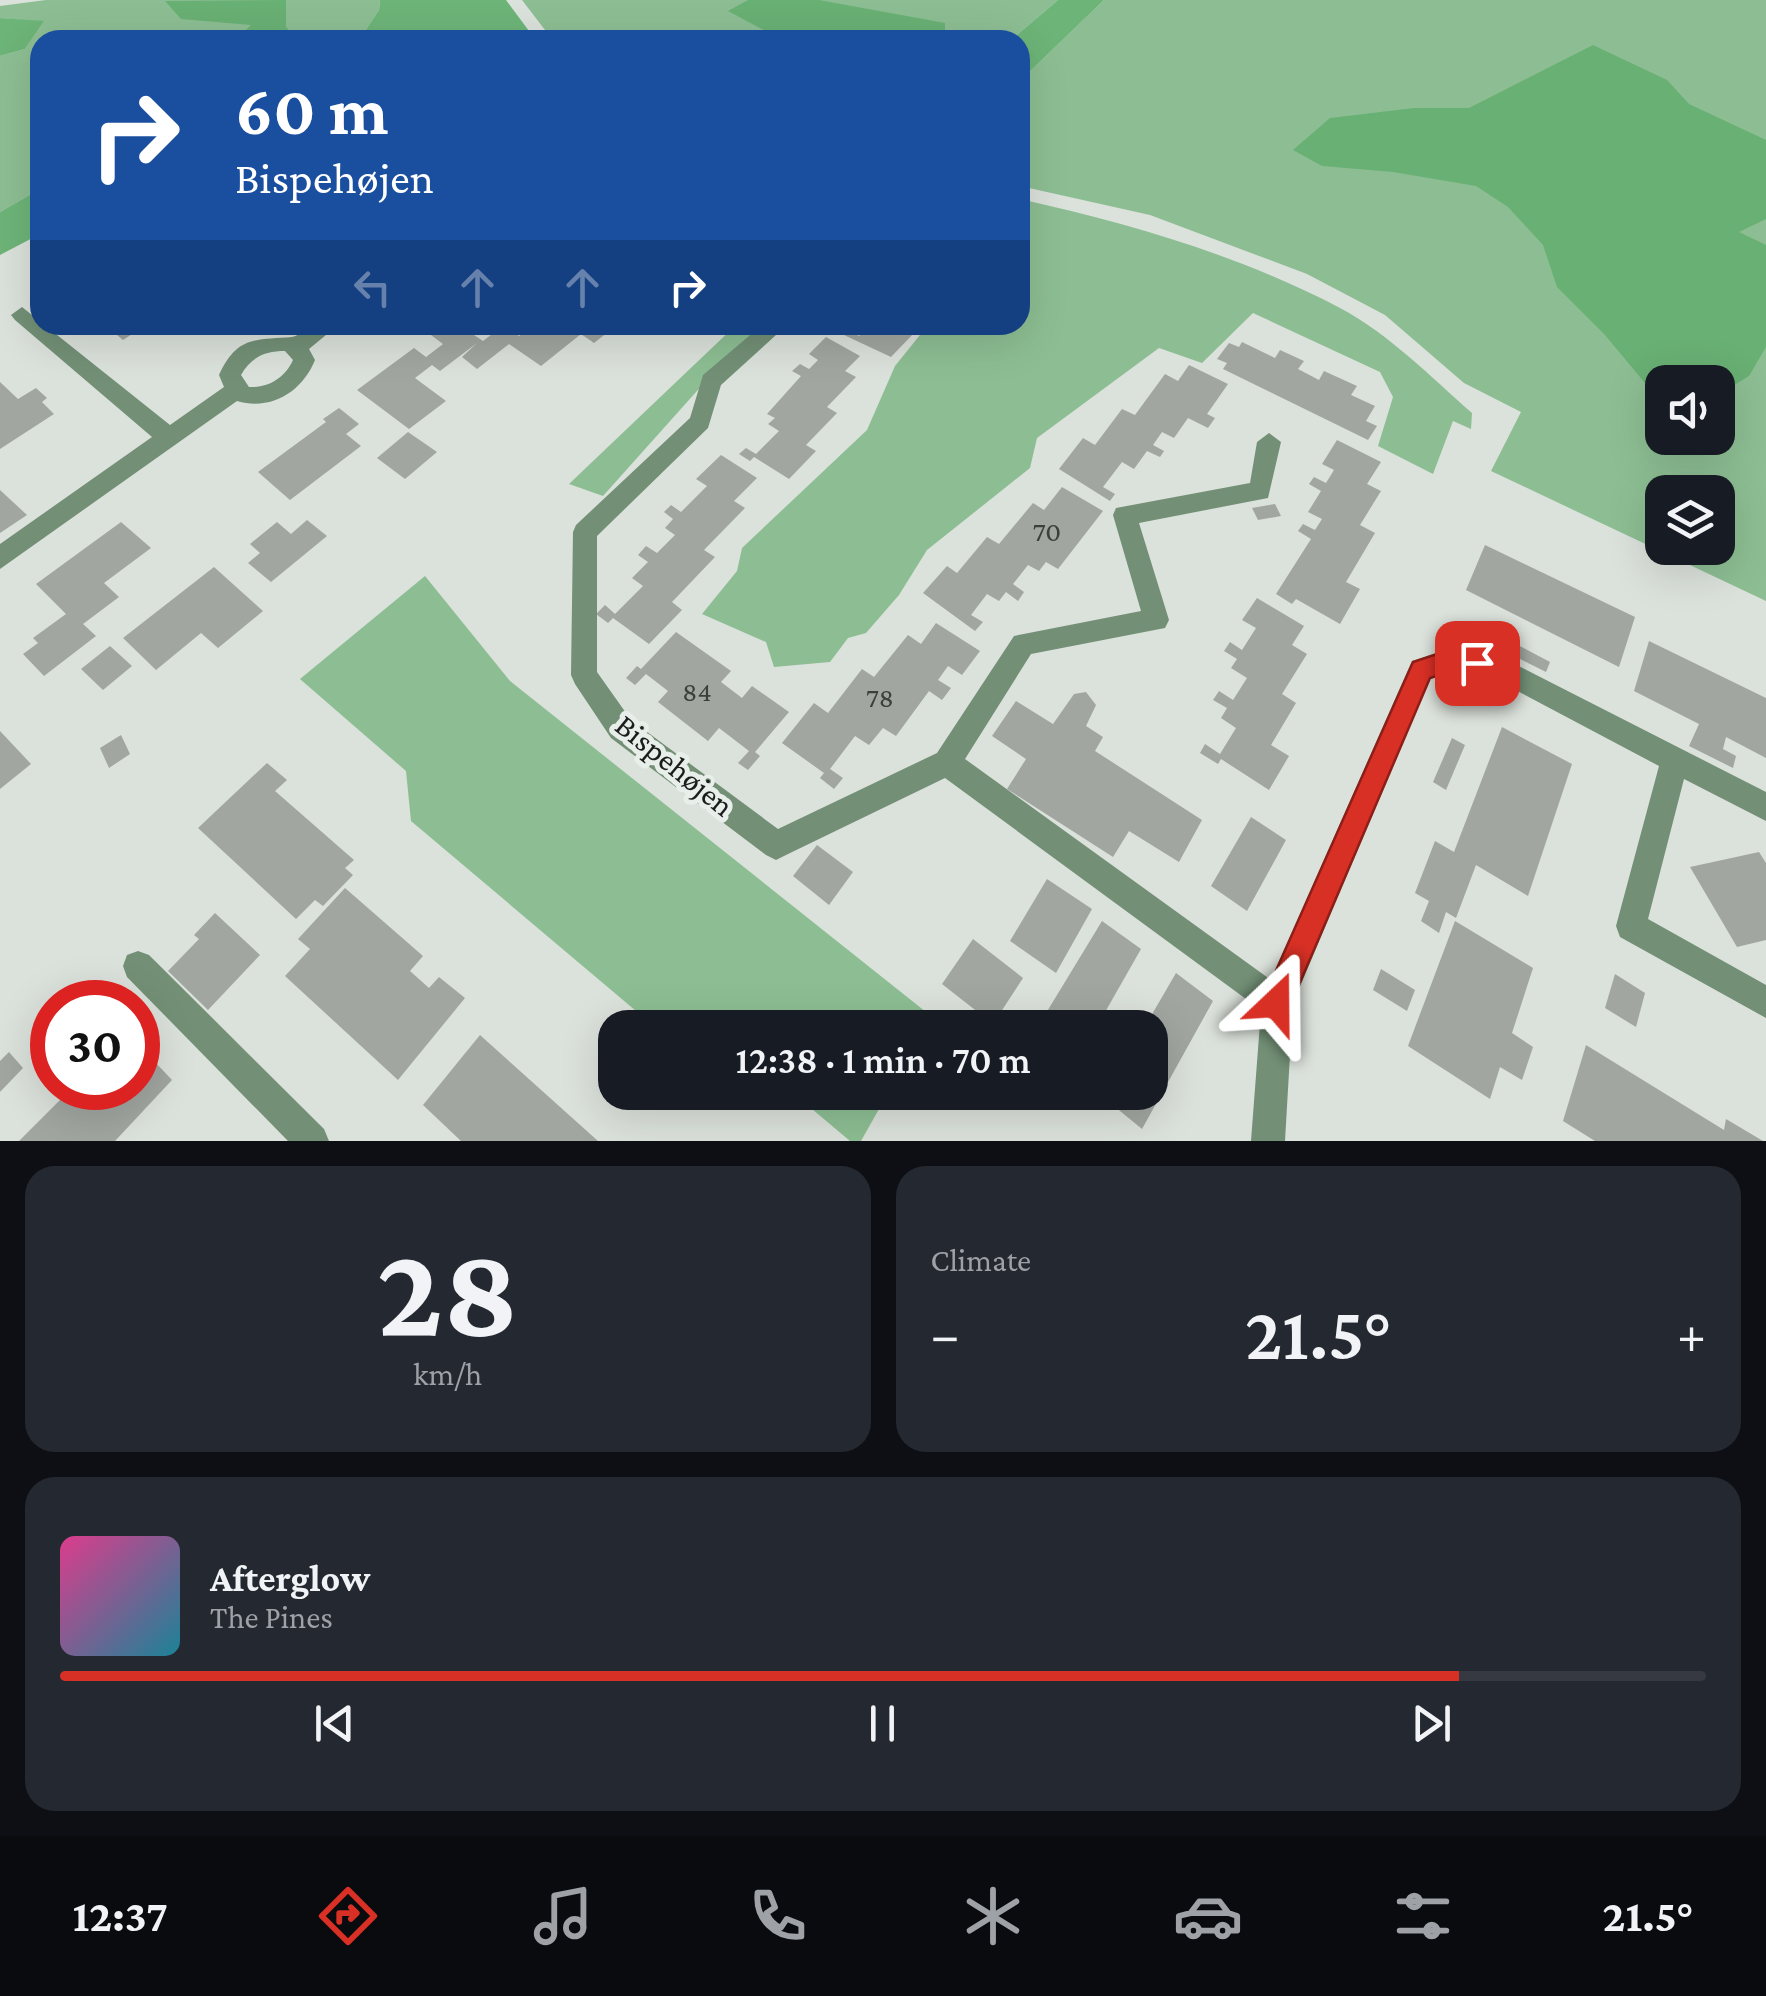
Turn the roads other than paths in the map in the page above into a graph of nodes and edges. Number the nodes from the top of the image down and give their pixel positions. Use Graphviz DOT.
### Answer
graph roads {
  1 [pos="22,316"];
  2 [pos="30,323"];
  3 [pos="45,335"];
  4 [pos="313,335"];
  5 [pos="765,335"];
  6 [pos="296,347"];
  7 [pos="236,390"];
  8 [pos="168,438"];
  9 [pos="1269,442"];
  10 [pos="0,558"];
  11 [pos="1675,760"];
  12 [pos="947,763"];
  13 [pos="1766,808"];
  14 [pos="138,966"];
  15 [pos="1766,1002"];
  16 [pos="1276,1003"];
  17 [pos="312,1141"];
  18 [pos="1268,1141"];
  1 -- 2 [label="street"];
  3 -- 8 [label="street"];
  4 -- 6 [label="street"];
  5 -- 12 [label="street, Bispehøjen"];
  6 -- 7 [label="street"];
  6 -- 7 [label="street"];
  7 -- 8 [label="street"];
  8 -- 10 [label="street"];
  9 -- 12 [label="street"];
  11 -- 13 [label="street"];
  11 -- 15 [label="street"];
  11 -- 16 [label="street"];
  12 -- 16 [label="street"];
  14 -- 17 [label="street"];
  16 -- 18 [label="street"];
}
